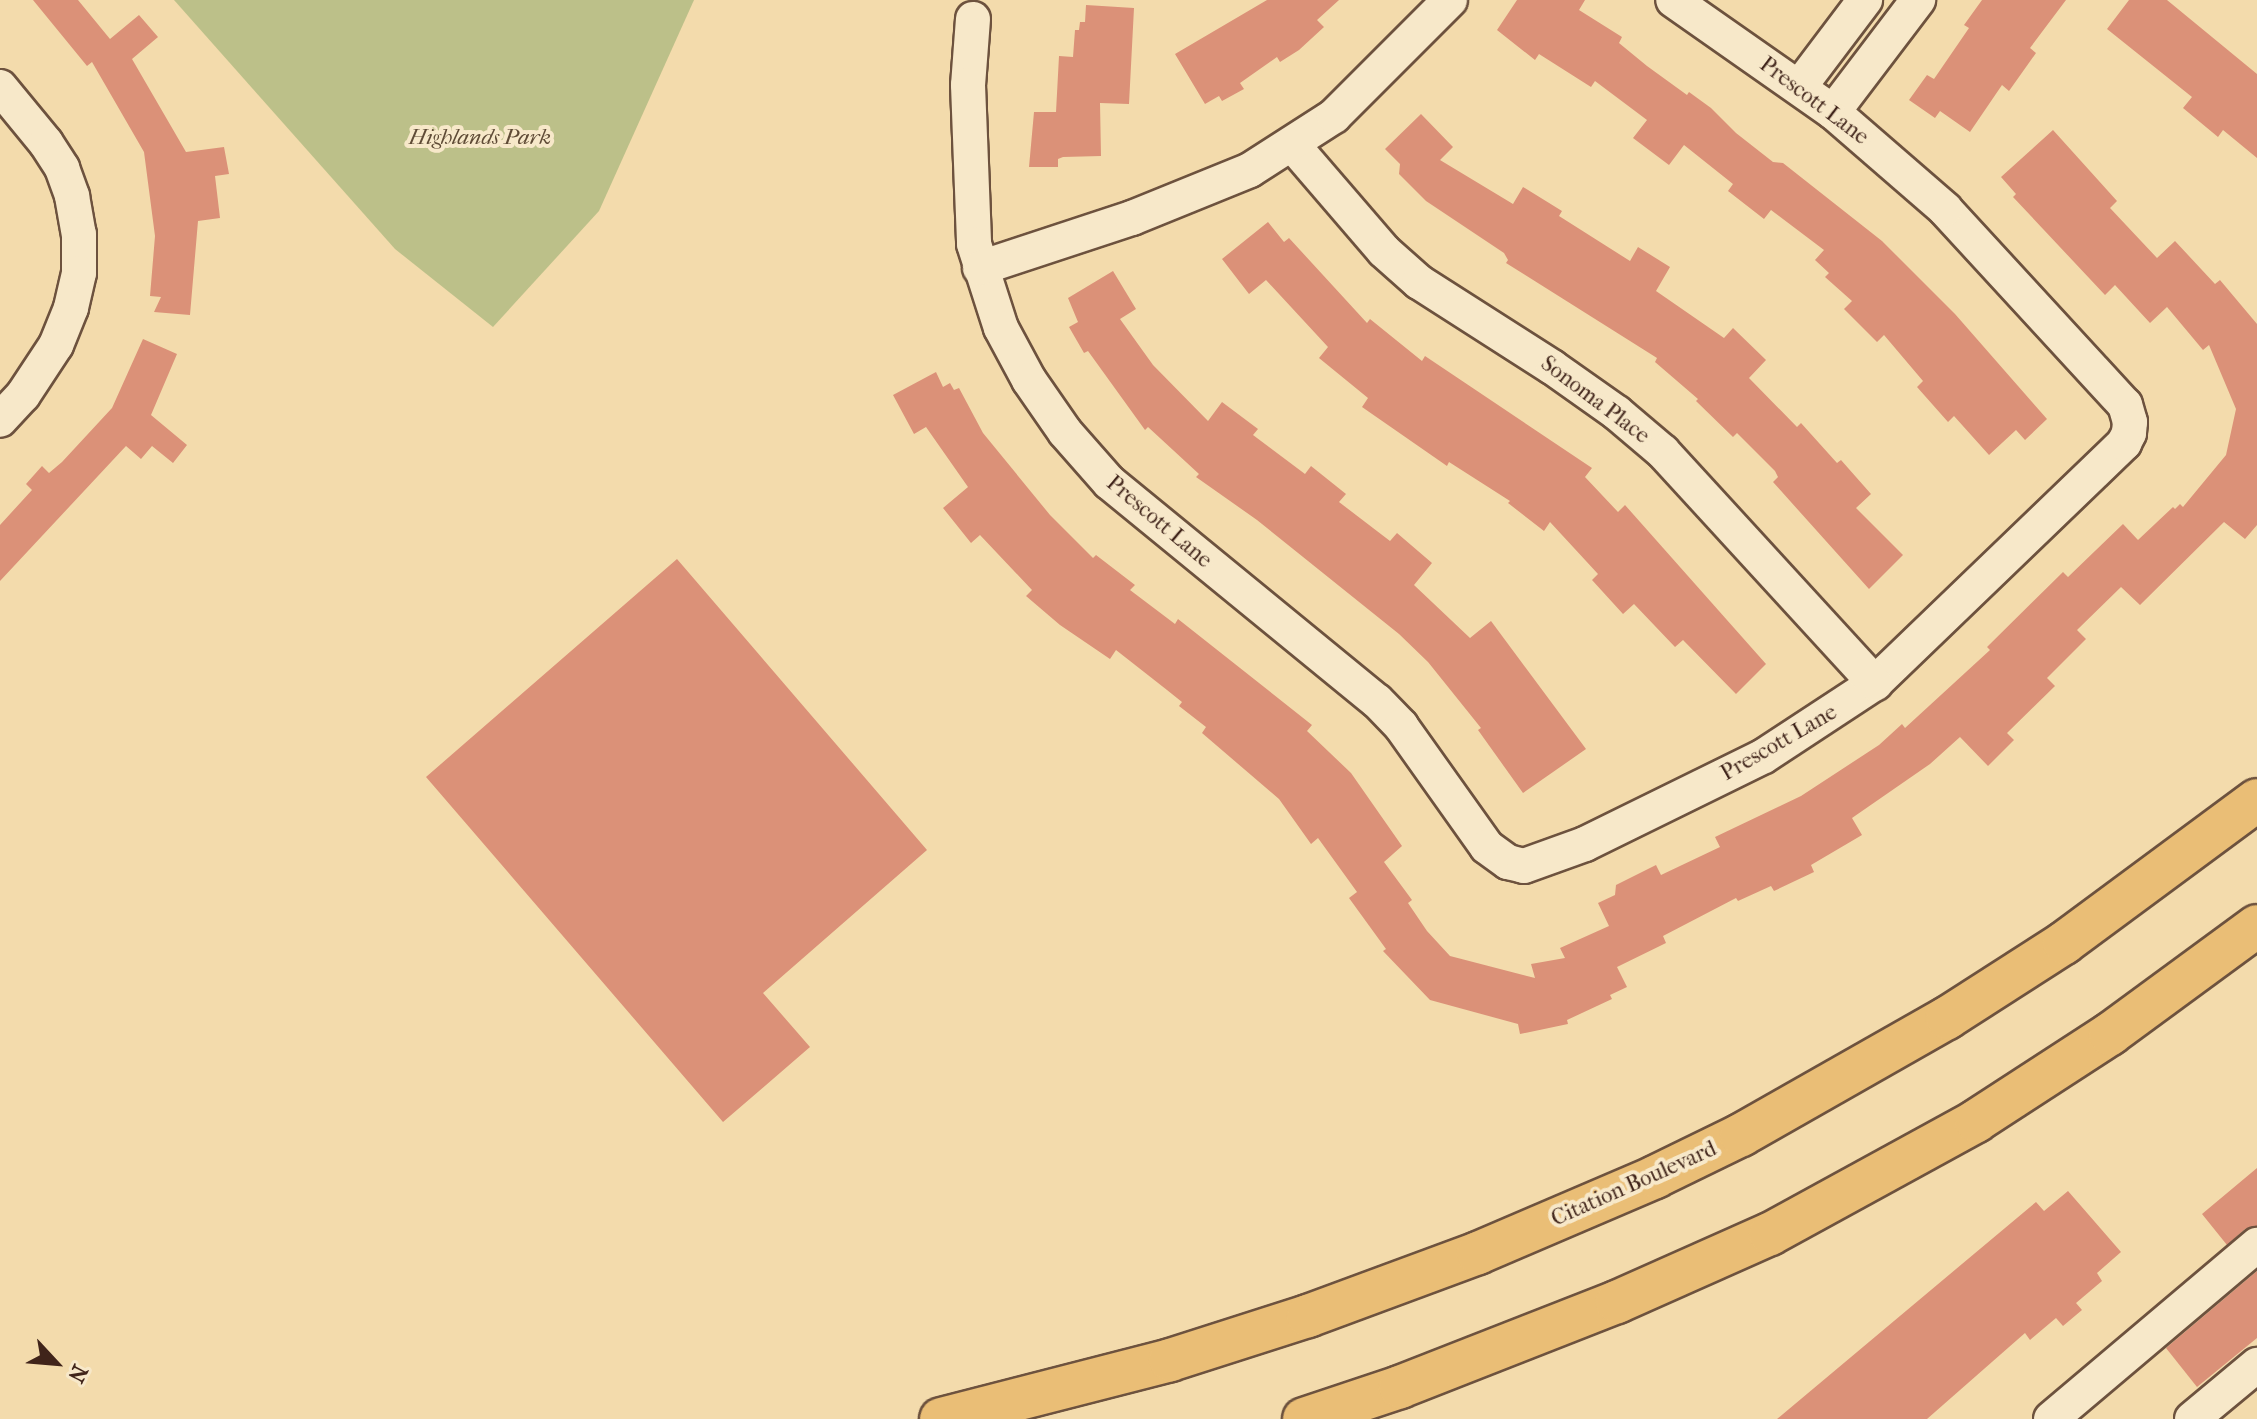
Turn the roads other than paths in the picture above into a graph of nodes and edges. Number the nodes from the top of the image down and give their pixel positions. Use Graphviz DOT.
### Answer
graph roads {
  1 [pos="1450,0"];
  2 [pos="1673,0"];
  3 [pos="1865,0"];
  4 [pos="1918,0"];
  5 [pos="973,19"];
  6 [pos="1800,86"];
  7 [pos="0,87"];
  8 [pos="1833,112"];
  9 [pos="1292,144"];
  10 [pos="980,268"];
  11 [pos="0,420"];
  12 [pos="1875,683"];
  13 [pos="2257,800"];
  14 [pos="2257,926"];
  15 [pos="2257,1245"];
  16 [pos="2257,1365"];
  17 [pos="941,1419"];
  18 [pos="1304,1419"];
  19 [pos="2051,1419"];
  20 [pos="2192,1419"];
  1 -- 9 [label="street"];
  2 -- 6 [label="street, Prescott Lane"];
  3 -- 6 [label="street"];
  4 -- 8 [label="street"];
  5 -- 10 [label="street, Prescott Lane"];
  6 -- 8 [label="street, Prescott Lane"];
  7 -- 11 [label="street"];
  8 -- 12 [label="street, Prescott Lane"];
  9 -- 10 [label="street"];
  9 -- 12 [label="street, Sonoma Place"];
  10 -- 12 [label="street, Prescott Lane"];
  13 -- 17 [label="main road, Citation Boulevard"];
  14 -- 18 [label="main road"];
  15 -- 19 [label="street"];
  16 -- 20 [label="street"];
}
